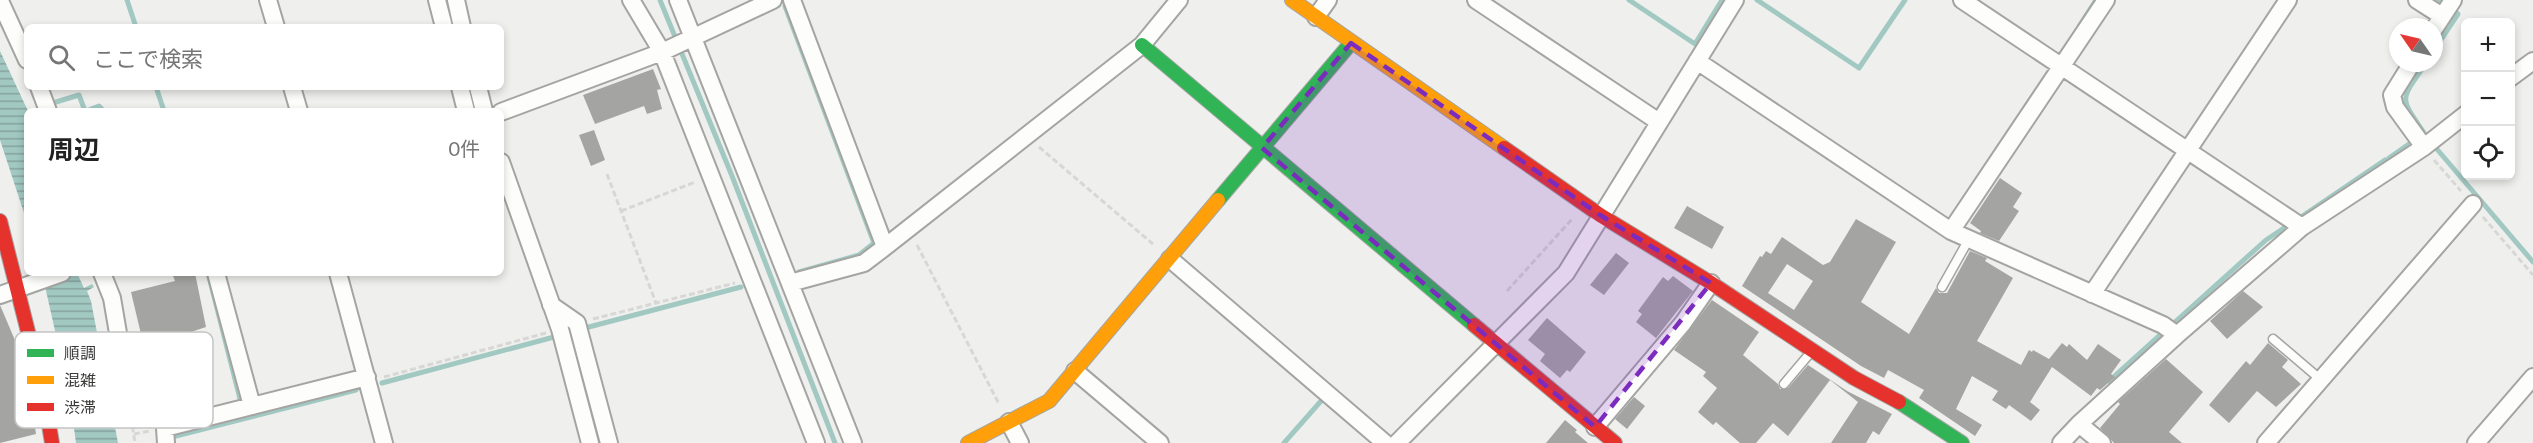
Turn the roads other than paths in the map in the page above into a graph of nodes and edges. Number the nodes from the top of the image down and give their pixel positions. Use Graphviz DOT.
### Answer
graph roads {
  1 [pos="268,0"];
  2 [pos="437,0"];
  3 [pos="456,0"];
  4 [pos="631,0"];
  5 [pos="678,0"];
  6 [pos="773,0"];
  7 [pos="792,0"];
  8 [pos="1179,0"];
  9 [pos="1292,0"];
  10 [pos="1328,0"];
  11 [pos="1476,0"];
  12 [pos="1734,0"];
  13 [pos="1962,0"];
  14 [pos="2106,0"];
  15 [pos="2288,0"];
  16 [pos="2417,0"];
  17 [pos="2453,0"];
  18 [pos="0,1"];
  19 [pos="1316,17"];
  20 [pos="2434,18"];
  21 [pos="2441,18"];
  22 [pos="275,24"];
  23 [pos="443,24"];
  24 [pos="461,24"];
  25 [pos="690,40"];
  26 [pos="1351,43"];
  27 [pos="1142,45"];
  28 [pos="666,51"];
  29 [pos="24,53"];
  30 [pos="2533,60"];
  31 [pos="1696,61"];
  32 [pos="2061,66"];
  33 [pos="2406,72"];
  34 [pos="2515,75"];
  35 [pos="40,90"];
  36 [pos="293,90"];
  37 [pos="461,90"];
  38 [pos="479,90"];
  39 [pos="47,108"];
  40 [pos="297,108"];
  41 [pos="465,108"];
  42 [pos="483,108"];
  43 [pos="504,111"];
  44 [pos="2461,118"];
  45 [pos="1659,122"];
  46 [pos="2424,147"];
  47 [pos="1262,148"];
  48 [pos="2188,151"];
  49 [pos="504,171"];
  50 [pos="2473,204"];
  51 [pos="1600,215"];
  52 [pos="0,221"];
  53 [pos="2302,227"];
  54 [pos="1951,231"];
  55 [pos="1969,239"];
  56 [pos="885,247"];
  57 [pos="1170,259"];
  58 [pos="54,276"];
  59 [pos="103,276"];
  60 [pos="217,276"];
  61 [pos="339,276"];
  62 [pos="790,283"];
  63 [pos="1711,284"];
  64 [pos="1942,287"];
  65 [pos="18,290"];
  66 [pos="2092,294"];
  67 [pos="0,295"];
  68 [pos="551,305"];
  69 [pos="28,332"];
  70 [pos="118,332"];
  71 [pos="2177,335"];
  72 [pos="2273,339"];
  73 [pos="1496,344"];
  74 [pos="1812,350"];
  75 [pos="1075,371"];
  76 [pos="2533,377"];
  77 [pos="367,379"];
  78 [pos="2320,379"];
  79 [pos="1785,384"];
  80 [pos="252,406"];
  81 [pos="213,416"];
  82 [pos="1009,422"];
  83 [pos="2079,424"];
  84 [pos="1595,427"];
  85 [pos="50,428"];
  86 [pos="165,428"];
  87 [pos="52,443"];
  88 [pos="166,443"];
  89 [pos="384,443"];
  90 [pos="590,443"];
  91 [pos="609,443"];
  92 [pos="816,443"];
  93 [pos="854,443"];
  94 [pos="968,443"];
  95 [pos="1020,443"];
  96 [pos="1160,443"];
  97 [pos="1385,443"];
  98 [pos="1397,443"];
  99 [pos="1615,443"];
  100 [pos="1962,443"];
  101 [pos="2061,443"];
  102 [pos="2102,443"];
  103 [pos="2266,443"];
  104 [pos="2476,443"];
  1 -- 22 [label="street"];
  2 -- 23 [label="street"];
  3 -- 24 [label="street"];
  4 -- 28 [label="street"];
  5 -- 25 [label="street"];
  6 -- 25 [label="street"];
  7 -- 56 [label="street"];
  8 -- 27 [label="street"];
  9 -- 19 [label="street"];
  10 -- 19 [label="street"];
  11 -- 45 [label="street"];
  12 -- 31 [label="street"];
  13 -- 32 [label="street"];
  14 -- 32 [label="street"];
  15 -- 48 [label="street"];
  16 -- 20 [label="street"];
  17 -- 21 [label="street"];
  18 -- 29 [label="street"];
  19 -- 26 [label="street"];
  25 -- 28 [label="street"];
  25 -- 62 [label="street"];
  26 -- 47 [label="street"];
  26 -- 51 [label="street"];
  27 -- 47 [label="street"];
  27 -- 56 [label="street"];
  28 -- 43 [label="street"];
  28 -- 92 [label="street"];
  30 -- 34 [label="street"];
  31 -- 45 [label="street"];
  31 -- 54 [label="street"];
  32 -- 48 [label="street"];
  32 -- 54 [label="street"];
  33 -- 46 [label="street"];
  35 -- 39 [label="street"];
  36 -- 40 [label="street"];
  37 -- 41 [label="street"];
  38 -- 42 [label="street"];
  44 -- 46 [label="street"];
  45 -- 51 [label="street"];
  46 -- 53 [label="street"];
  47 -- 57 [label="street"];
  47 -- 73 [label="street"];
  48 -- 53 [label="street"];
  48 -- 66 [label="street"];
  49 -- 68 [label="street"];
  50 -- 78 [label="street"];
  51 -- 63 [label="street"];
  51 -- 73 [label="street"];
  52 -- 65 [label="street"];
  53 -- 71 [label="street"];
  54 -- 55 [label="street"];
  55 -- 64 [label="lane"];
  55 -- 66 [label="street"];
  56 -- 62 [label="street"];
  57 -- 75 [label="street"];
  57 -- 97 [label="street"];
  58 -- 65 [label="street"];
  59 -- 70 [label="street"];
  60 -- 80 [label="street"];
  61 -- 77 [label="street"];
  62 -- 93 [label="street"];
  63 -- 74 [label="street"];
  63 -- 84 [label="street"];
  65 -- 67 [label="street"];
  65 -- 69 [label="street"];
  66 -- 71 [label="street"];
  68 -- 90 [label="street"];
  68 -- 91 [label="street"];
  71 -- 83 [label="street"];
  72 -- 78 [label="lane"];
  73 -- 84 [label="street"];
  73 -- 98 [label="street"];
  74 -- 79 [label="lane"];
  74 -- 100 [label="street"];
  75 -- 82 [label="street"];
  75 -- 96 [label="street"];
  76 -- 104 [label="street"];
  77 -- 80 [label="street"];
  77 -- 89 [label="street"];
  78 -- 103 [label="street"];
  80 -- 81 [label="street"];
  82 -- 94 [label="street"];
  82 -- 95 [label="street"];
  83 -- 101 [label="street"];
  83 -- 102 [label="street"];
  84 -- 99 [label="street"];
  85 -- 87 [label="street"];
  86 -- 88 [label="street"];
}
